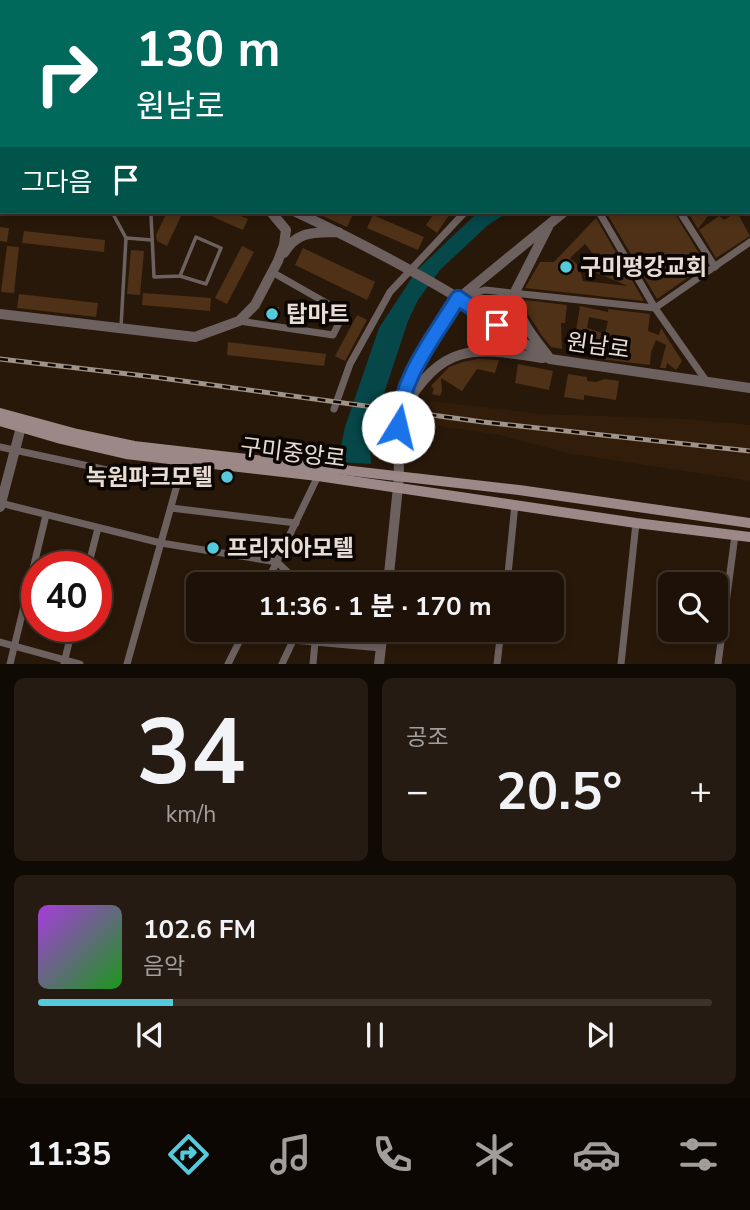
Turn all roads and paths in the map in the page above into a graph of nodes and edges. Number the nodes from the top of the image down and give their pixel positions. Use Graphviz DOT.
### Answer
graph roads {
  1 [pos="112,214"];
  2 [pos="148,214"];
  3 [pos="273,214"];
  4 [pos="300,214"];
  5 [pos="462,214"];
  6 [pos="562,214"];
  7 [pos="600,214"];
  8 [pos="681,214"];
  9 [pos="551,223"];
  10 [pos="338,232"];
  11 [pos="126,238"];
  12 [pos="152,240"];
  13 [pos="750,242"];
  14 [pos="715,267"];
  15 [pos="408,271"];
  16 [pos="272,272"];
  17 [pos="180,276"];
  18 [pos="516,292"];
  19 [pos="458,298"];
  20 [pos="655,308"];
  21 [pos="0,314"];
  22 [pos="239,321"];
  23 [pos="121,329"];
  24 [pos="550,359"];
  25 [pos="707,382"];
  26 [pos="748,386"];
  27 [pos="334,409"];
  28 [pos="0,413"];
  29 [pos="398,417"];
  30 [pos="0,421"];
  31 [pos="20,427"];
  32 [pos="0,447"];
  33 [pos="14,451"];
  34 [pos="184,460"];
  35 [pos="318,476"];
  36 [pos="398,482"];
  37 [pos="177,485"];
  38 [pos="0,504"];
  39 [pos="515,504"];
  40 [pos="171,508"];
  41 [pos="46,514"];
  42 [pos="296,523"];
  43 [pos="636,523"];
  44 [pos="750,523"];
  45 [pos="98,528"];
  46 [pos="735,535"];
  47 [pos="750,537"];
  48 [pos="161,543"];
  49 [pos="92,551"];
  50 [pos="277,562"];
  51 [pos="272,572"];
  52 [pos="287,572"];
  53 [pos="389,572"];
  54 [pos="508,572"];
  55 [pos="0,642"];
  56 [pos="69,642"];
  57 [pos="239,642"];
  58 [pos="292,642"];
  59 [pos="315,642"];
  60 [pos="382,642"];
  61 [pos="500,642"];
  62 [pos="14,646"];
  63 [pos="381,649"];
  64 [pos="64,662"];
  65 [pos="10,664"];
  66 [pos="80,664"];
  67 [pos="127,664"];
  68 [pos="228,664"];
  69 [pos="282,664"];
  70 [pos="313,664"];
  71 [pos="379,664"];
  72 [pos="497,664"];
  73 [pos="621,664"];
  74 [pos="718,664"];
  1 -- 11 [label="lane"];
  2 -- 12 [label="lane"];
  3 -- 16 [label="street"];
  4 -- 10 [label="street, 원남로"];
  5 -- 15 [label="street"];
  6 -- 9 [label="street"];
  7 -- 20 [label="street"];
  8 -- 14 [label="street"];
  9 -- 18 [label="street"];
  9 -- 19 [label="street"];
  10 -- 15 [label="street, 원남로"];
  10 -- 16 [label="street"];
  11 -- 12 [label="lane"];
  11 -- 23 [label="lane"];
  12 -- 17 [label="lane"];
  13 -- 14 [label="street"];
  14 -- 20 [label="street"];
  15 -- 19 [label="street, 원남로"];
  15 -- 27 [label="street"];
  16 -- 22 [label="street"];
  16 -- 22 [label="street"];
  17 -- 17 [label="lane"];
  18 -- 19 [label="street"];
  18 -- 20 [label="street"];
  18 -- 24 [label="street"];
  19 -- 24 [label="street, 원남로"];
  19 -- 29 [label="street"];
  20 -- 25 [label="street"];
  21 -- 23 [label="street"];
  22 -- 23 [label="street"];
  24 -- 25 [label="street, 원남로"];
  24 -- 29 [label="street"];
  25 -- 26 [label="street, 원남로"];
  28 -- 36 [label="main road, 구미중앙로"];
  29 -- 36 [label="street"];
  30 -- 31 [label="main road, 구미중앙로"];
  31 -- 33 [label="street"];
  31 -- 34 [label="main road, 구미중앙로"];
  32 -- 33 [label="street"];
  33 -- 37 [label="street"];
  33 -- 38 [label="street"];
  34 -- 35 [label="main road, 구미중앙로"];
  34 -- 37 [label="street"];
  35 -- 36 [label="main road, 구미중앙로"];
  35 -- 42 [label="street"];
  36 -- 39 [label="main road, 구미중앙로"];
  36 -- 44 [label="main road, 구미중앙로"];
  36 -- 53 [label="street"];
  37 -- 40 [label="street"];
  38 -- 41 [label="street"];
  39 -- 43 [label="main road, 구미중앙로"];
  39 -- 54 [label="street"];
  40 -- 42 [label="street"];
  40 -- 48 [label="street"];
  41 -- 45 [label="street"];
  41 -- 62 [label="street"];
  42 -- 50 [label="street"];
  43 -- 46 [label="main road, 구미중앙로"];
  43 -- 73 [label="street"];
  45 -- 48 [label="street"];
  45 -- 49 [label="street"];
  46 -- 47 [label="main road, 구미중앙로"];
  46 -- 74 [label="street"];
  48 -- 50 [label="street"];
  48 -- 67 [label="street"];
  50 -- 51 [label="street"];
  50 -- 52 [label="street"];
  55 -- 62 [label="street"];
  56 -- 64 [label="street"];
  57 -- 68 [label="street"];
  58 -- 69 [label="street"];
  59 -- 63 [label="street"];
  59 -- 70 [label="street"];
  60 -- 63 [label="street"];
  61 -- 72 [label="street"];
  62 -- 64 [label="street"];
  62 -- 65 [label="street"];
  63 -- 71 [label="street"];
  64 -- 66 [label="street"];
}
